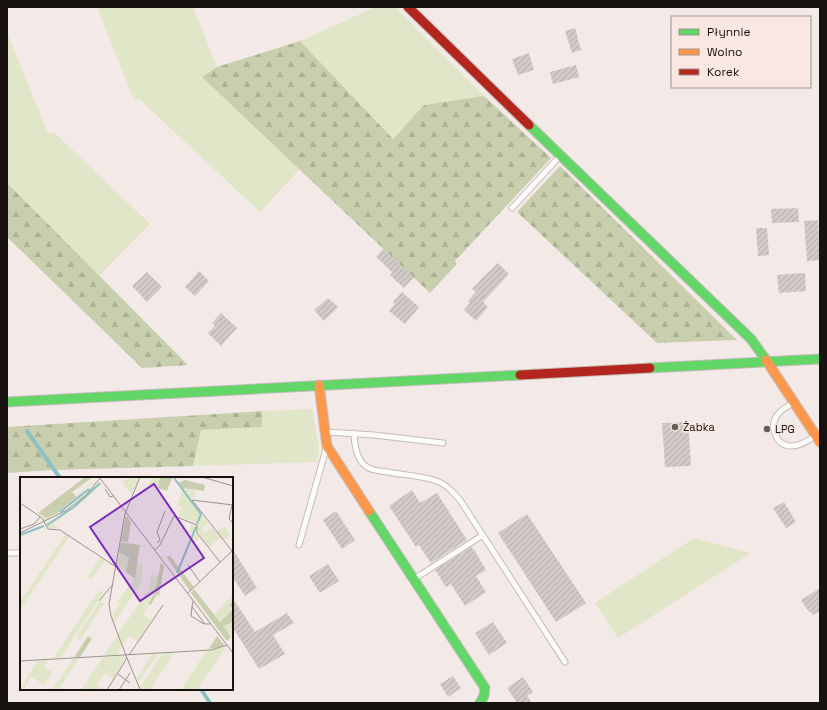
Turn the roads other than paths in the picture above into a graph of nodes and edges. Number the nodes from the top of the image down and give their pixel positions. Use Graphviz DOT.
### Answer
graph roads {
  1 [pos="408,7"];
  2 [pos="560,156"];
  3 [pos="512,208"];
  4 [pos="820,359"];
  5 [pos="768,362"];
  6 [pos="319,385"];
  7 [pos="7,402"];
  8 [pos="794,402"];
  9 [pos="325,432"];
  10 [pos="354,434"];
  11 [pos="818,439"];
  12 [pos="443,443"];
  13 [pos="327,446"];
  14 [pos="483,535"];
  15 [pos="299,545"];
  16 [pos="7,553"];
  17 [pos="20,553"];
  18 [pos="414,579"];
  19 [pos="565,662"];
  20 [pos="480,703"];
  1 -- 2 [label="street"];
  2 -- 3 [label="lane"];
  2 -- 5 [label="street"];
  4 -- 5 [label="street"];
  5 -- 6 [label="street"];
  5 -- 8 [label="street"];
  6 -- 7 [label="street"];
  6 -- 9 [label="street"];
  8 -- 11 [label="street"];
  8 -- 11 [label="lane"];
  9 -- 10 [label="lane"];
  9 -- 13 [label="street"];
  10 -- 12 [label="lane"];
  10 -- 14 [label="lane"];
  13 -- 15 [label="lane"];
  13 -- 18 [label="street"];
  14 -- 18 [label="lane"];
  14 -- 19 [label="lane"];
  16 -- 17 [label="lane"];
  18 -- 20 [label="street"];
}
